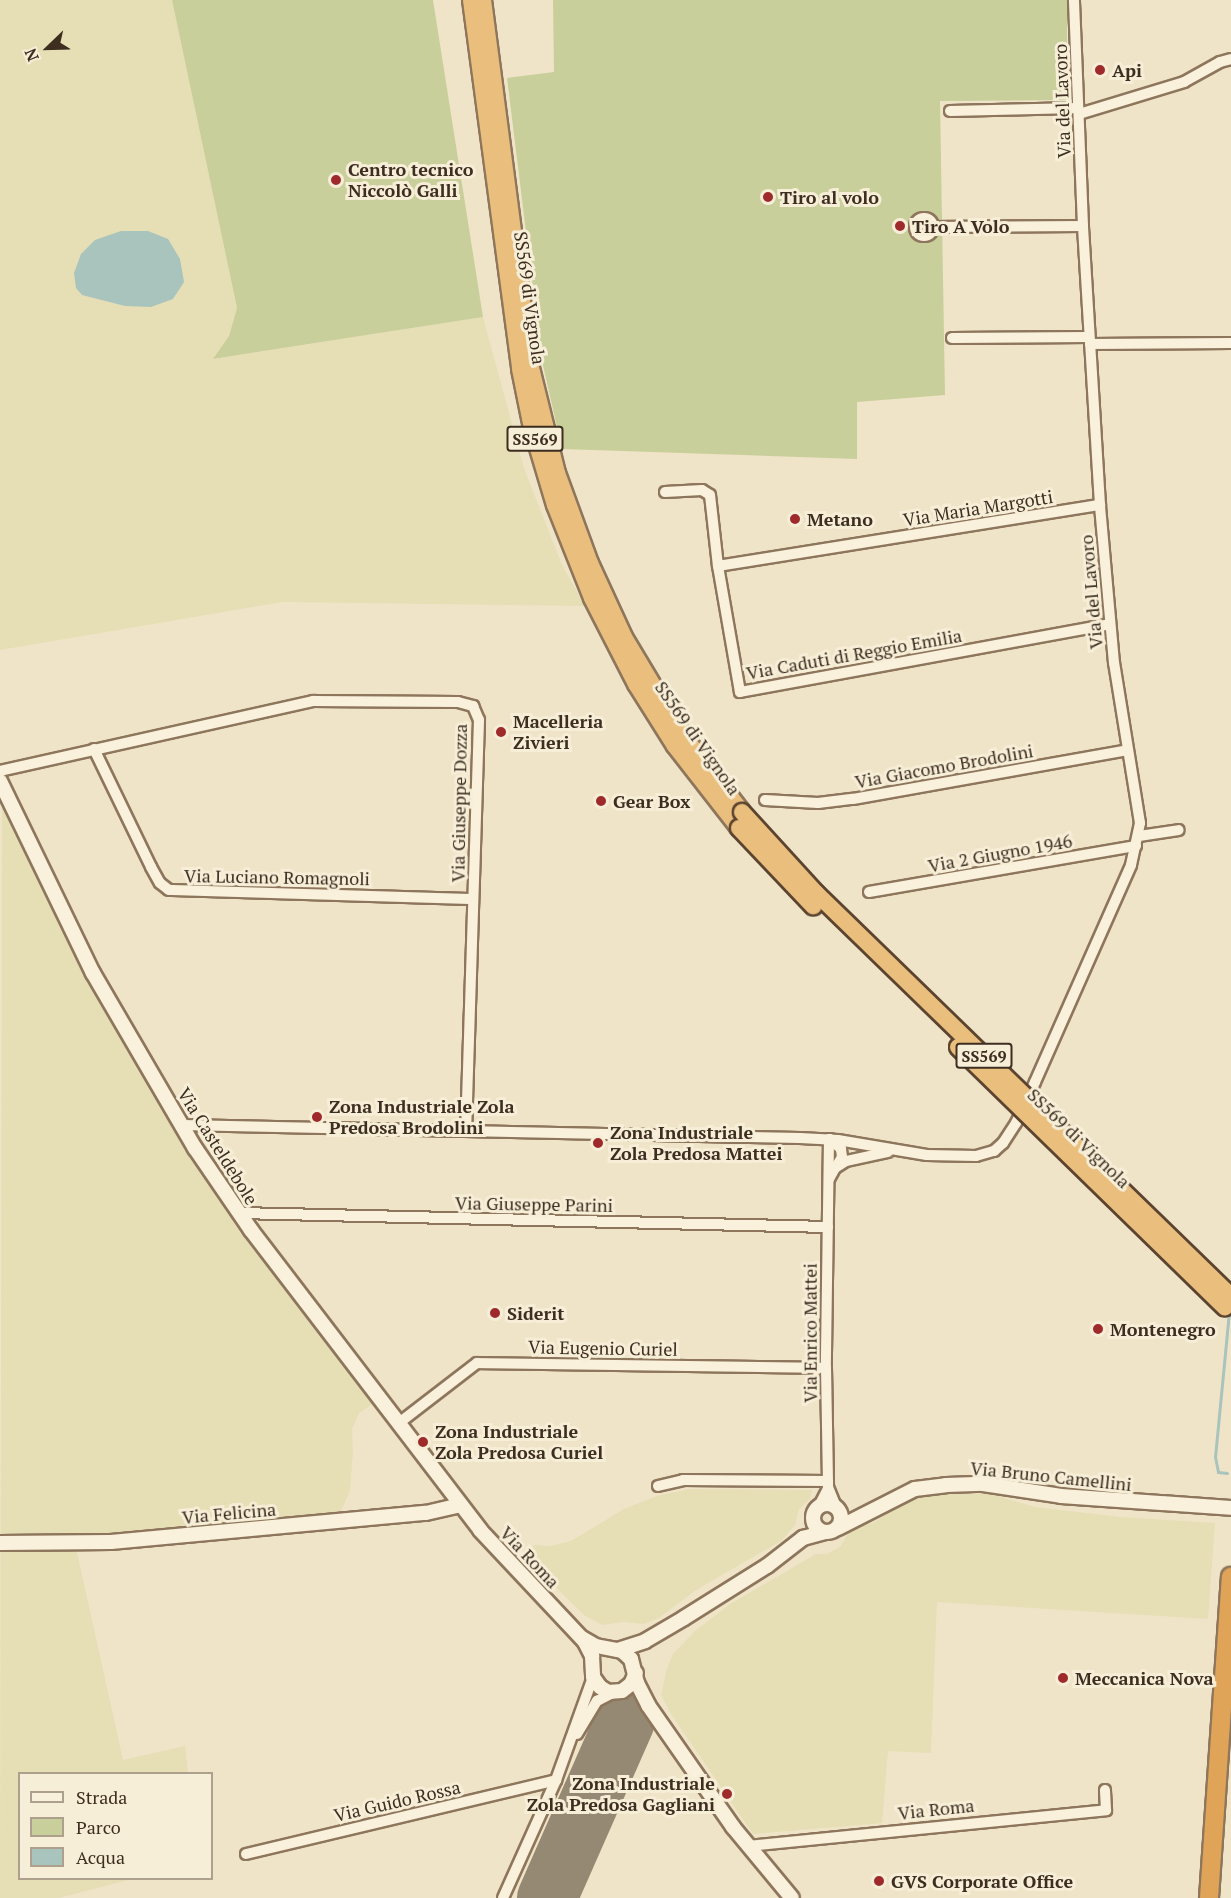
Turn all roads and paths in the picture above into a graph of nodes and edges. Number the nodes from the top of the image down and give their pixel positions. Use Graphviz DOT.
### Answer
graph roads {
  1 [pos="471,0"];
  2 [pos="483,0"];
  3 [pos="1074,0"];
  4 [pos="1231,59"];
  5 [pos="950,111"];
  6 [pos="1078,111"];
  7 [pos="1083,226"];
  8 [pos="933,227"];
  9 [pos="952,338"];
  10 [pos="1090,341"];
  11 [pos="1231,343"];
  12 [pos="665,492"];
  13 [pos="1100,505"];
  14 [pos="718,566"];
  15 [pos="1110,624"];
  16 [pos="94,749"];
  17 [pos="1128,750"];
  18 [pos="0,771"];
  19 [pos="0,781"];
  20 [pos="765,800"];
  21 [pos="740,820"];
  22 [pos="1179,830"];
  23 [pos="1138,841"];
  24 [pos="869,892"];
  25 [pos="473,899"];
  26 [pos="182,1125"];
  27 [pos="466,1131"];
  28 [pos="829,1139"];
  29 [pos="897,1151"];
  30 [pos="835,1168"];
  31 [pos="829,1179"];
  32 [pos="239,1213"];
  33 [pos="828,1227"];
  34 [pos="1229,1293"];
  35 [pos="1231,1313"];
  36 [pos="826,1368"];
  37 [pos="399,1423"];
  38 [pos="828,1484"];
  39 [pos="658,1486"];
  40 [pos="458,1502"];
  41 [pos="819,1506"];
  42 [pos="837,1508"];
  43 [pos="1231,1508"];
  44 [pos="872,1512"];
  45 [pos="812,1519"];
  46 [pos="831,1530"];
  47 [pos="803,1539"];
  48 [pos="0,1543"];
  49 [pos="1231,1577"];
  50 [pos="581,1637"];
  51 [pos="645,1641"];
  52 [pos="616,1650"];
  53 [pos="594,1671"];
  54 [pos="636,1671"];
  55 [pos="619,1691"];
  56 [pos="648,1705"];
  57 [pos="572,1741"];
  58 [pos="1231,1754"];
  59 [pos="556,1780"];
  60 [pos="1105,1790"];
  61 [pos="748,1846"];
  62 [pos="246,1854"];
  63 [pos="503,1898"];
  64 [pos="792,1898"];
  65 [pos="1209,1898"];
  66 [pos="1221,1898"];
  1 -- 21 [label="highway, SS569 di Vignola / SS569"];
  2 -- 21 [label="highway, SS569 di Vignola / SS569"];
  3 -- 6 [label="street, Via del Lavoro"];
  4 -- 6 [label="street"];
  5 -- 6 [label="street"];
  6 -- 7 [label="street, Via del Lavoro"];
  7 -- 8 [label="street"];
  7 -- 10 [label="street, Via del Lavoro"];
  9 -- 10 [label="street"];
  10 -- 11 [label="street"];
  10 -- 13 [label="street, Via del Lavoro"];
  12 -- 14 [label="street, Via Caduti di Reggio Emilia"];
  13 -- 14 [label="street, Via Maria Margotti"];
  13 -- 15 [label="street, Via del Lavoro"];
  14 -- 15 [label="street, Via Caduti di Reggio Emilia"];
  15 -- 17 [label="street, Via del Lavoro"];
  16 -- 18 [label="street, Via Giuseppe Dozza"];
  16 -- 25 [label="street, Via Luciano Romagnoli"];
  16 -- 25 [label="street, Via Giuseppe Dozza"];
  17 -- 20 [label="street, Via Giacomo Brodolini"];
  17 -- 23 [label="street, Via del Lavoro"];
  19 -- 26 [label="street, Via Casteldebole"];
  21 -- 34 [label="highway, SS569 di Vignola / SS569, bridge"];
  21 -- 35 [label="highway, SS569 di Vignola / SS569, bridge"];
  22 -- 23 [label="street"];
  23 -- 24 [label="street, Via 2 Giugno 1946"];
  23 -- 29 [label="street, Via del Lavoro"];
  25 -- 27 [label="street, Via Giuseppe Dozza"];
  26 -- 27 [label="street"];
  26 -- 32 [label="street, Via Casteldebole"];
  27 -- 28 [label="street"];
  28 -- 29 [label="street"];
  28 -- 30 [label="street, Via Enrico Mattei"];
  28 -- 31 [label="street, Via Enrico Mattei"];
  29 -- 30 [label="street"];
  30 -- 31 [label="street, Via Enrico Mattei"];
  31 -- 33 [label="street, Via Enrico Mattei"];
  32 -- 33 [label="street, Via Giuseppe Parini"];
  32 -- 37 [label="street, Via Casteldebole"];
  33 -- 36 [label="street, Via Enrico Mattei"];
  36 -- 37 [label="street, Via Eugenio Curiel"];
  36 -- 38 [label="street, Via Enrico Mattei"];
  37 -- 40 [label="street, Via Casteldebole"];
  38 -- 39 [label="street"];
  38 -- 41 [label="street, Via Enrico Mattei"];
  38 -- 42 [label="street, Via Enrico Mattei"];
  40 -- 48 [label="street, Via Felicina"];
  40 -- 50 [label="street, Via Roma"];
  41 -- 42 [label="street"];
  41 -- 45 [label="street"];
  42 -- 44 [label="street"];
  42 -- 46 [label="street"];
  43 -- 44 [label="street, Via Bruno Camellini"];
  44 -- 46 [label="street, Via Bruno Camellini"];
  45 -- 46 [label="street"];
  45 -- 47 [label="street"];
  46 -- 47 [label="street, Via Bruno Camellini"];
  47 -- 51 [label="street"];
  49 -- 65 [label="highway"];
  50 -- 52 [label="street, Via Roma"];
  50 -- 53 [label="street, Via Roma"];
  51 -- 52 [label="street"];
  51 -- 54 [label="street"];
  52 -- 53 [label="street"];
  52 -- 54 [label="street, Via Roma"];
  53 -- 55 [label="street, Via Roma"];
  53 -- 57 [label="street"];
  54 -- 55 [label="street"];
  54 -- 56 [label="street, Via Roma"];
  55 -- 56 [label="street, Via Roma"];
  55 -- 57 [label="street"];
  56 -- 61 [label="street, Via Roma"];
  57 -- 59 [label="street"];
  58 -- 66 [label="highway"];
  59 -- 62 [label="street, Via Guido Rossa"];
  59 -- 63 [label="street"];
  60 -- 61 [label="street, Via Roma"];
  61 -- 64 [label="street, Via Roma"];
}
